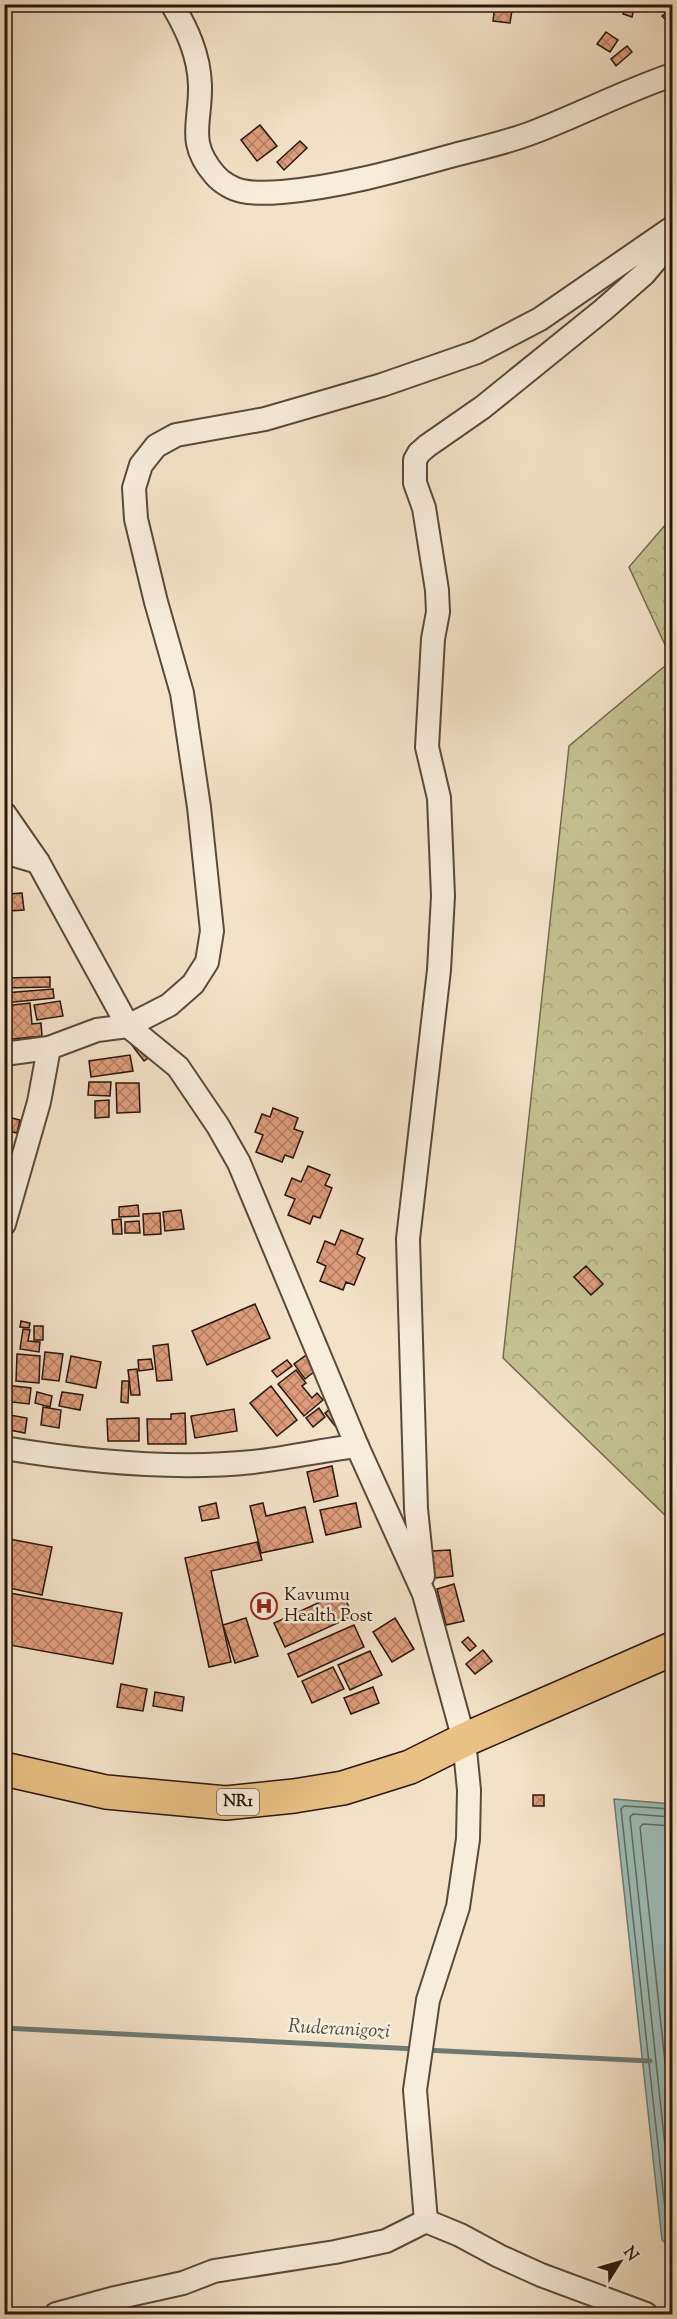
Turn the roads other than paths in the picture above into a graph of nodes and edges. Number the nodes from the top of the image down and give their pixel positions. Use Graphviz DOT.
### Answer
graph roads {
  1 [pos="172,4"];
  2 [pos="672,75"];
  3 [pos="672,228"];
  4 [pos="672,241"];
  5 [pos="4,813"];
  6 [pos="4,852"];
  7 [pos="38,862"];
  8 [pos="128,1026"];
  9 [pos="49,1048"];
  10 [pos="4,1054"];
  11 [pos="4,1224"];
  12 [pos="357,1446"];
  13 [pos="4,1448"];
  14 [pos="424,1594"];
  15 [pos="672,1649"];
  16 [pos="464,1740"];
  17 [pos="4,1769"];
  18 [pos="426,2221"];
  19 [pos="56,2314"];
  20 [pos="646,2314"];
  1 -- 2 [label="street"];
  3 -- 8 [label="street"];
  4 -- 14 [label="street"];
  5 -- 7 [label="street"];
  6 -- 7 [label="street"];
  7 -- 8 [label="street"];
  8 -- 9 [label="street"];
  8 -- 12 [label="street"];
  9 -- 10 [label="street"];
  9 -- 11 [label="street"];
  12 -- 13 [label="street"];
  12 -- 14 [label="street"];
  14 -- 16 [label="street"];
  15 -- 16 [label="highway, NR1"];
  16 -- 17 [label="highway, NR1"];
  16 -- 18 [label="street"];
  18 -- 19 [label="street"];
  18 -- 20 [label="street"];
}
